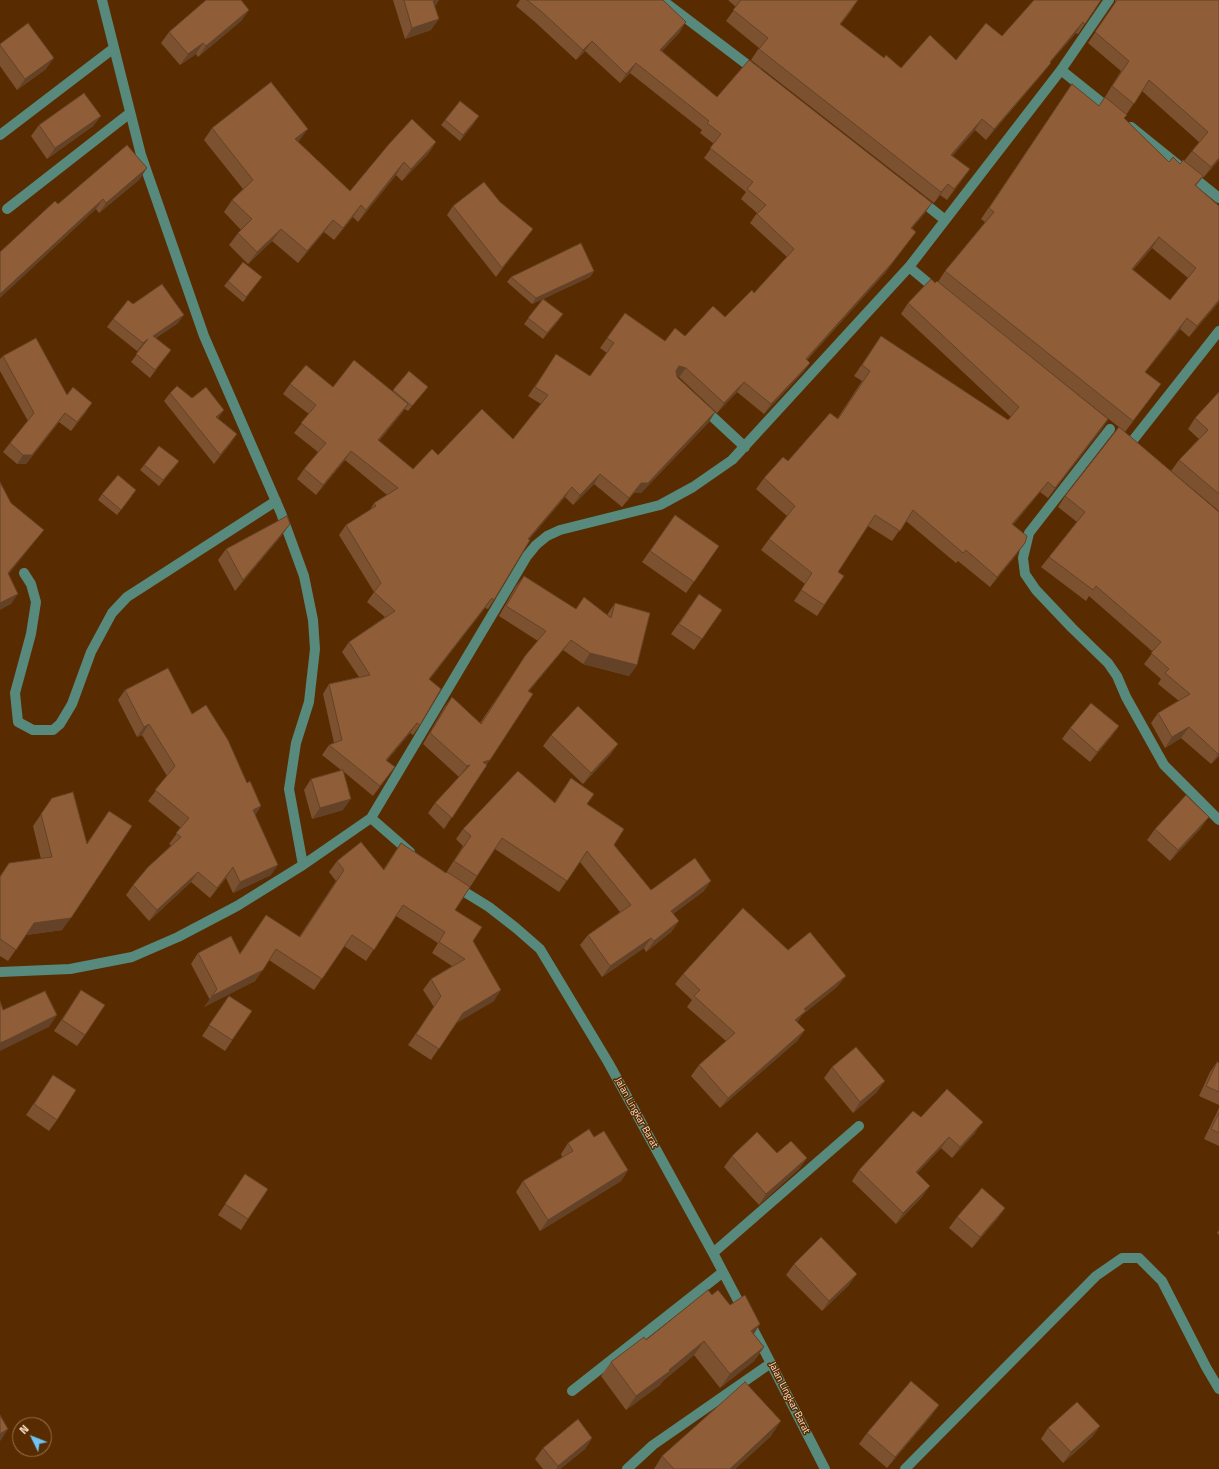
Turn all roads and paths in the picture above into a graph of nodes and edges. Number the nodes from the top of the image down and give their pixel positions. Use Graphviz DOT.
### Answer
graph roads {
  1 [pos="102,0"];
  2 [pos="662,0"];
  3 [pos="1109,0"];
  4 [pos="114,48"];
  5 [pos="1061,70"];
  6 [pos="763,77"];
  7 [pos="130,114"];
  8 [pos="0,135"];
  9 [pos="910,192"];
  10 [pos="1219,198"];
  11 [pos="7,209"];
  12 [pos="945,220"];
  13 [pos="909,267"];
  14 [pos="945,296"];
  15 [pos="1219,331"];
  16 [pos="693,398"];
  17 [pos="745,447"];
  18 [pos="276,501"];
  19 [pos="24,573"];
  20 [pos="371,818"];
  21 [pos="1219,820"];
  22 [pos="416,858"];
  23 [pos="303,865"];
  24 [pos="446,880"];
  25 [pos="0,972"];
  26 [pos="859,1126"];
  27 [pos="713,1254"];
  28 [pos="723,1272"];
  29 [pos="771,1363"];
  30 [pos="1219,1389"];
  31 [pos="572,1391"];
  32 [pos="627,1469"];
  33 [pos="825,1469"];
  34 [pos="905,1469"];
  1 -- 4 [label="street"];
  2 -- 6 [label="street"];
  3 -- 5 [label="street"];
  4 -- 7 [label="street"];
  4 -- 8 [label="street"];
  5 -- 10 [label="street"];
  5 -- 12 [label="street"];
  7 -- 11 [label="street"];
  7 -- 18 [label="street"];
  9 -- 12 [label="street"];
  12 -- 13 [label="street"];
  13 -- 14 [label="street"];
  13 -- 17 [label="street"];
  15 -- 21 [label="street"];
  16 -- 17 [label="street"];
  17 -- 20 [label="street"];
  18 -- 19 [label="street"];
  18 -- 23 [label="street"];
  20 -- 22 [label="street"];
  20 -- 23 [label="street"];
  23 -- 25 [label="street"];
  24 -- 27 [label="street, Jalan Lingkar Barat"];
  26 -- 27 [label="street"];
  27 -- 28 [label="street, Jalan Lingkar Barat"];
  28 -- 29 [label="street, Jalan Lingkar Barat"];
  28 -- 31 [label="street"];
  29 -- 32 [label="street"];
  29 -- 33 [label="street, Jalan Lingkar Barat"];
  30 -- 34 [label="street"];
}
